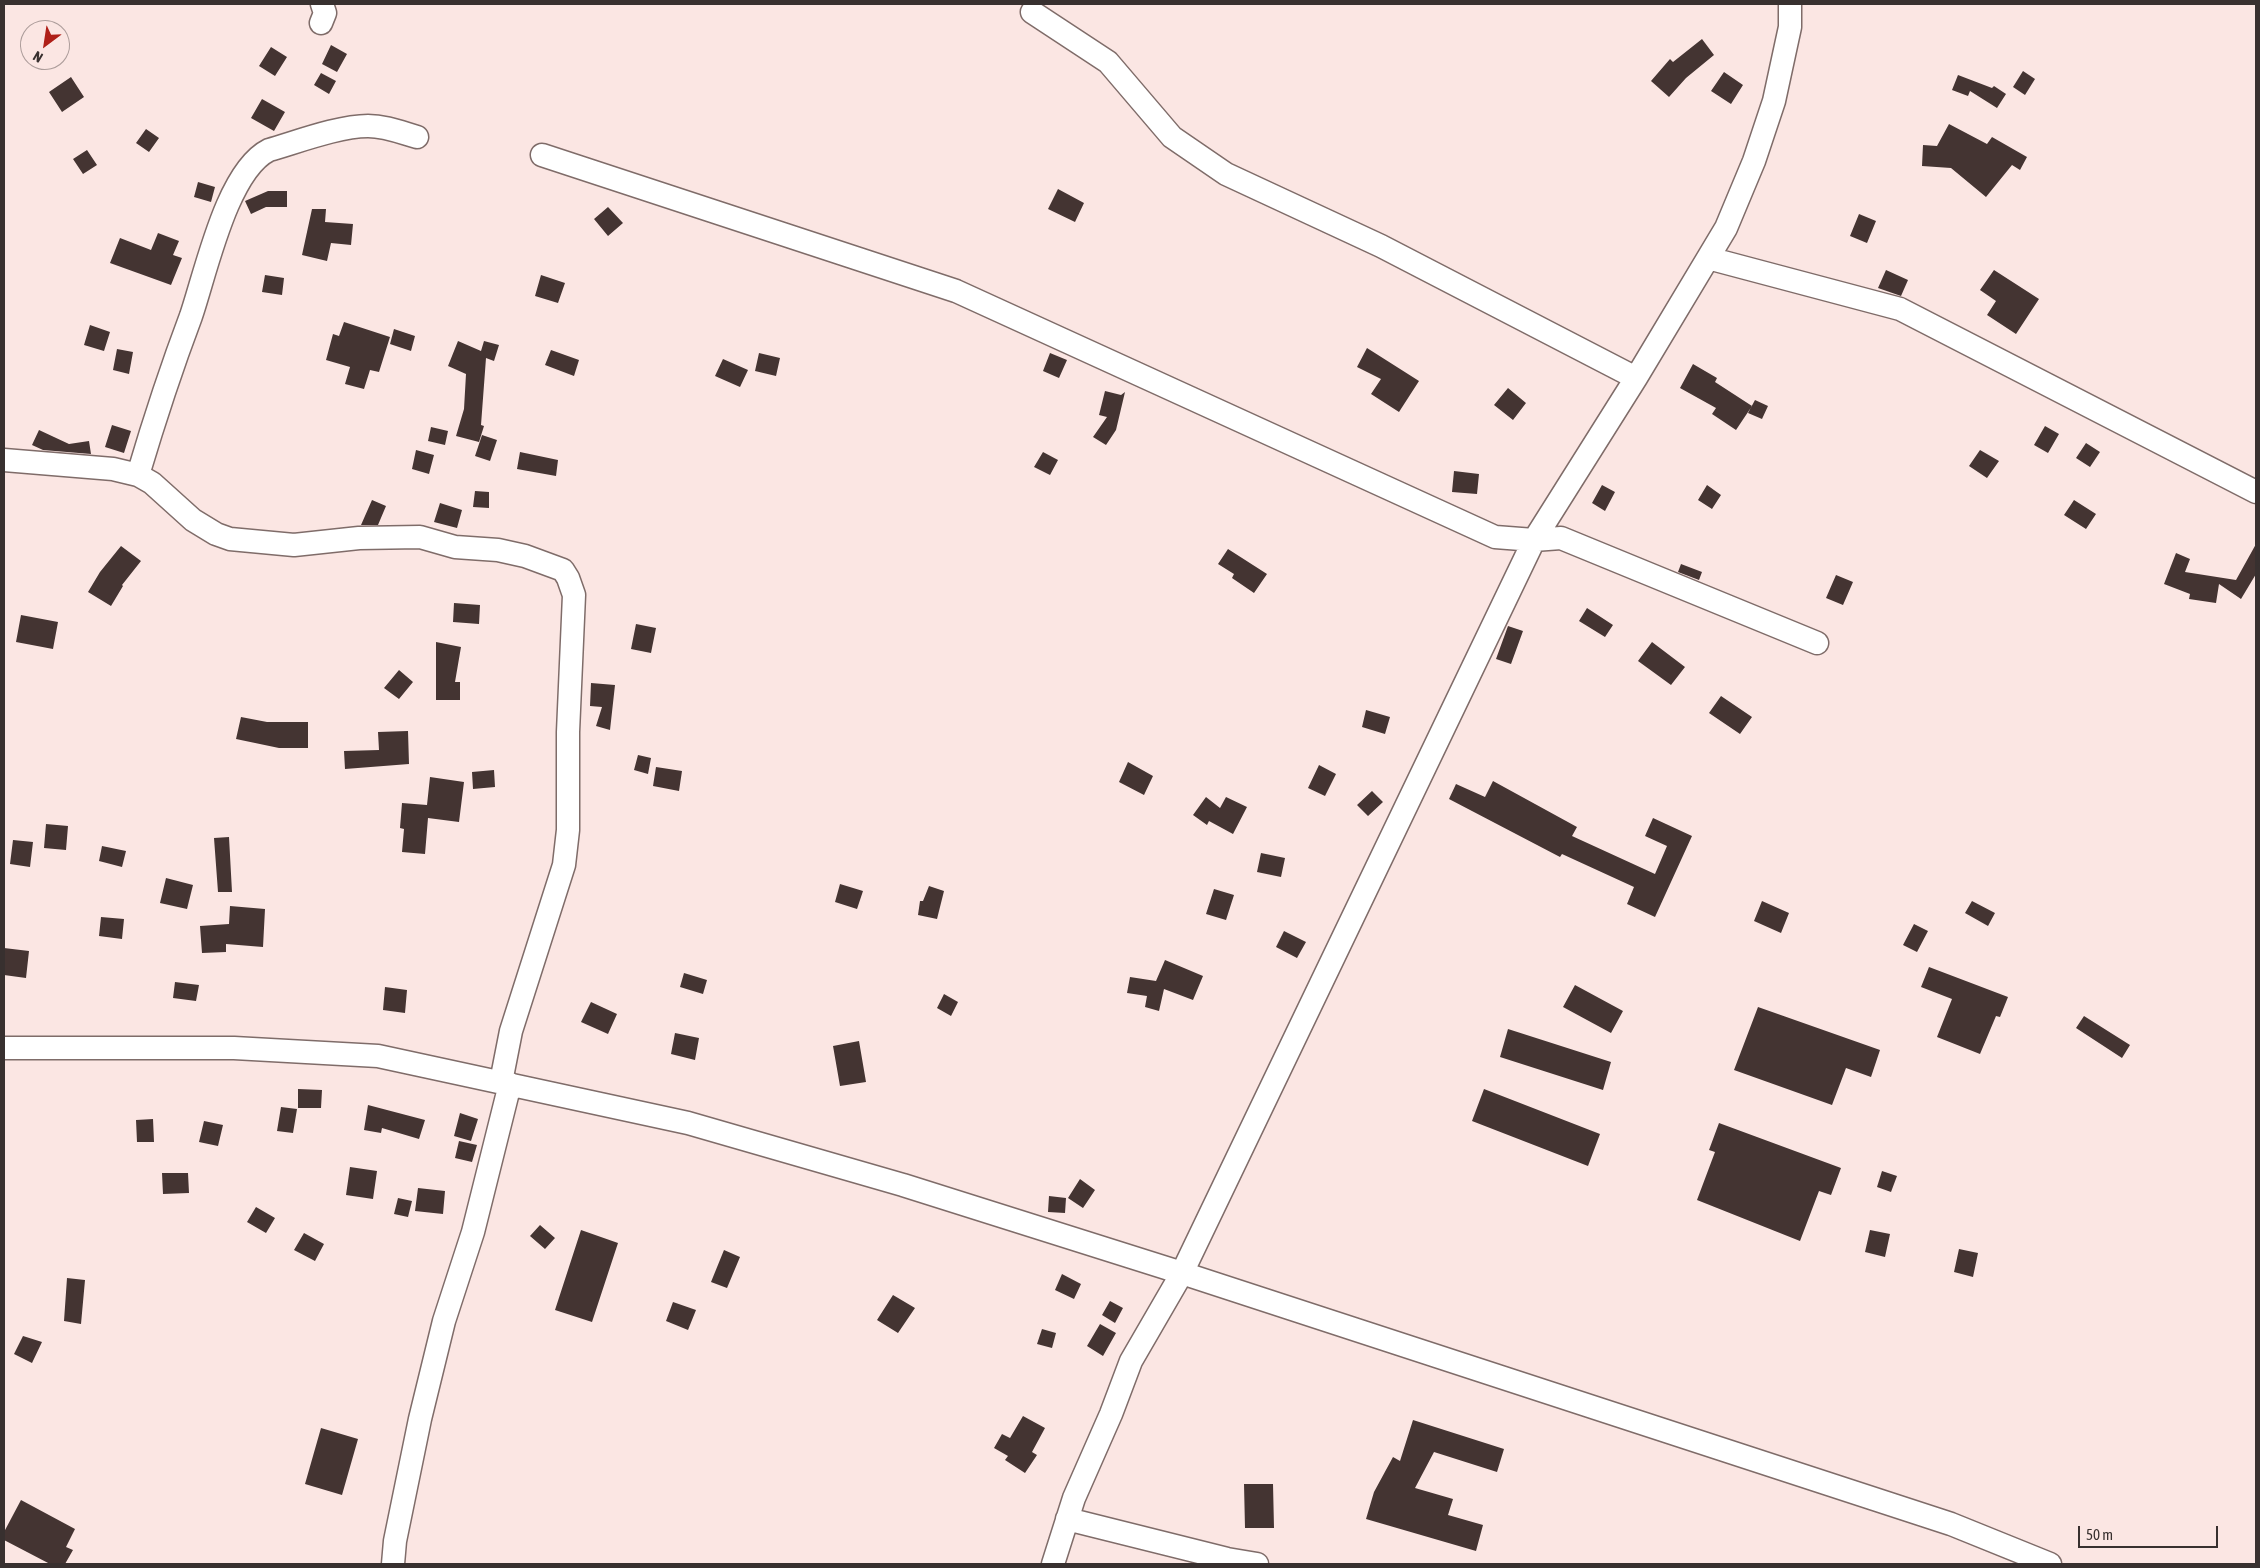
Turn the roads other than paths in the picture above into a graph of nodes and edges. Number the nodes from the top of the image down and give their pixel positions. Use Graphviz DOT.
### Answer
graph roads {
  1 [pos="1790,4"];
  2 [pos="1032,12"];
  3 [pos="417,137"];
  4 [pos="542,155"];
  5 [pos="1708,258"];
  6 [pos="1636,378"];
  7 [pos="4,460"];
  8 [pos="138,475"];
  9 [pos="2256,492"];
  10 [pos="1534,540"];
  11 [pos="1817,643"];
  12 [pos="4,1048"];
  13 [pos="505,1083"];
  14 [pos="1182,1273"];
  15 [pos="1068,1519"];
  16 [pos="393,1564"];
  17 [pos="1053,1564"];
  18 [pos="1257,1564"];
  19 [pos="2050,1564"];
  1 -- 5 [label="street"];
  2 -- 6 [label="street"];
  3 -- 8 [label="street"];
  4 -- 10 [label="street"];
  5 -- 6 [label="street"];
  5 -- 9 [label="street"];
  6 -- 10 [label="street"];
  7 -- 8 [label="street"];
  8 -- 13 [label="street"];
  10 -- 11 [label="street"];
  10 -- 14 [label="street"];
  12 -- 13 [label="street"];
  13 -- 14 [label="street"];
  13 -- 16 [label="street"];
  14 -- 15 [label="street"];
  14 -- 19 [label="street"];
  15 -- 17 [label="street"];
  15 -- 18 [label="street"];
}
